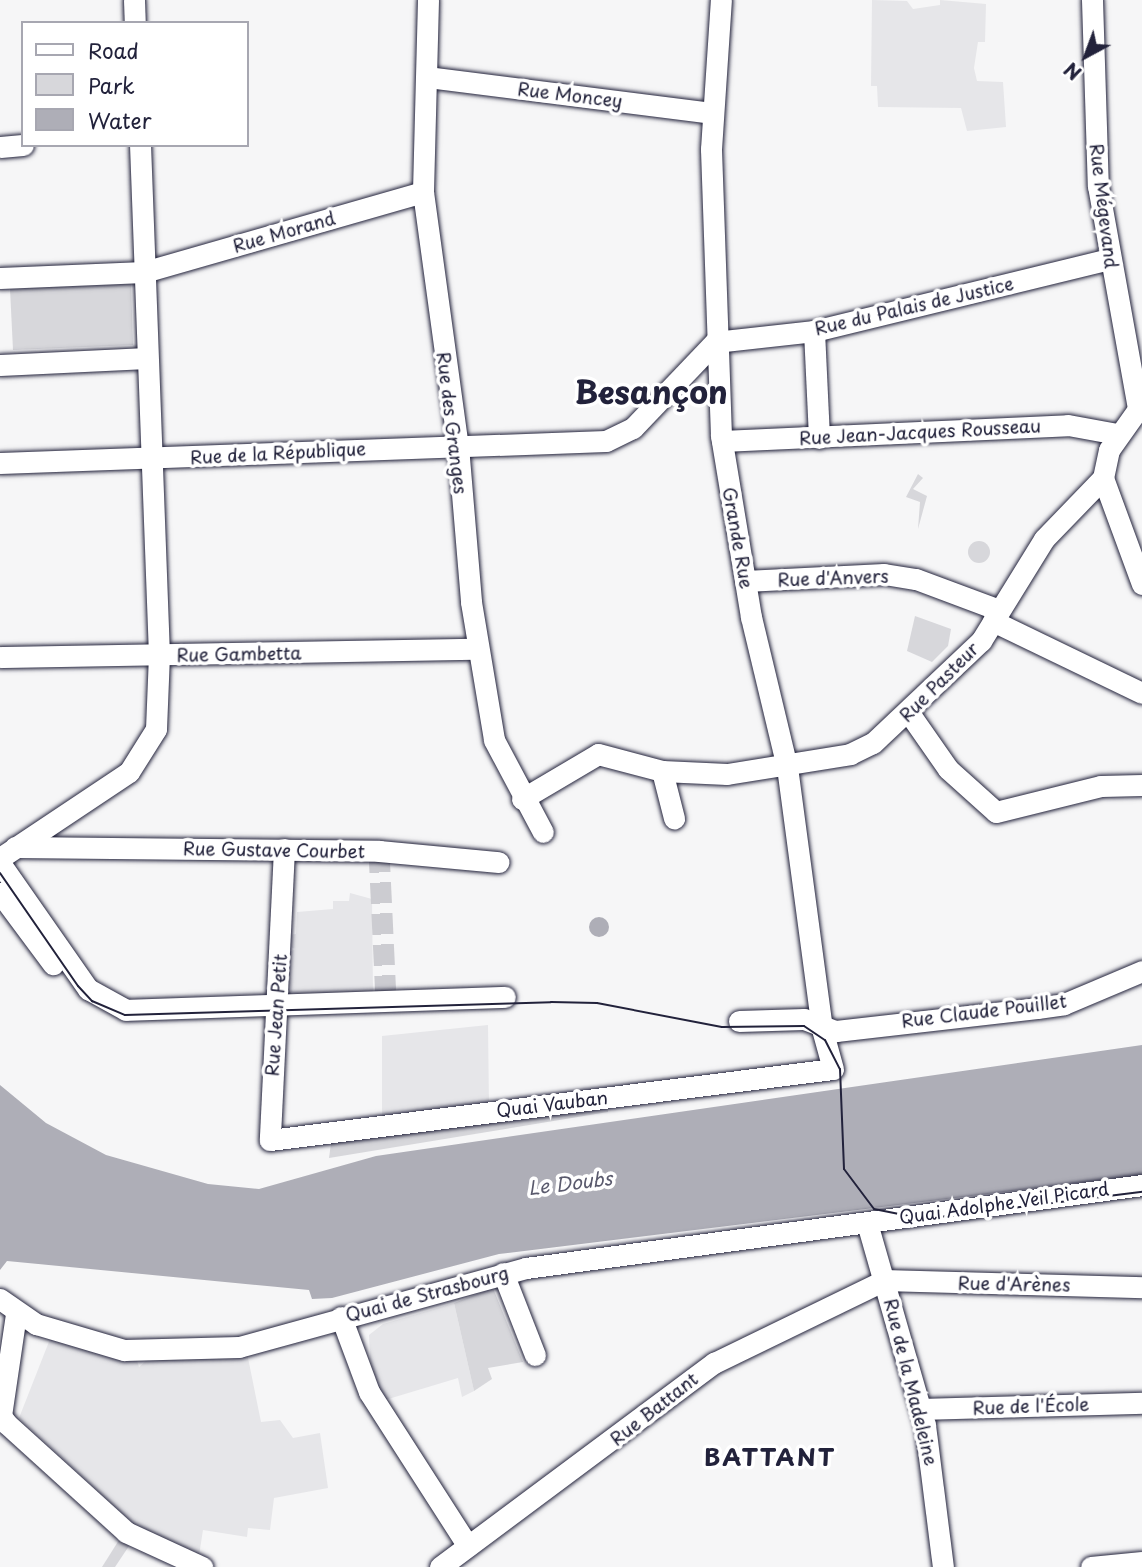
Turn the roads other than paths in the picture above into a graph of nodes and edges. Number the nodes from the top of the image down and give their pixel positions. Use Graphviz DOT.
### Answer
graph roads {
  1 [pos="135,0"];
  2 [pos="428,0"];
  3 [pos="721,0"];
  4 [pos="1092,0"];
  5 [pos="135,21"];
  6 [pos="427,77"];
  7 [pos="713,113"];
  8 [pos="21,145"];
  9 [pos="0,147"];
  10 [pos="140,147"];
  11 [pos="423,192"];
  12 [pos="1110,259"];
  13 [pos="144,272"];
  14 [pos="0,278"];
  15 [pos="814,331"];
  16 [pos="715,342"];
  17 [pos="147,358"];
  18 [pos="0,365"];
  19 [pos="1140,410"];
  20 [pos="1117,434"];
  21 [pos="819,438"];
  22 [pos="722,441"];
  23 [pos="458,446"];
  24 [pos="150,459"];
  25 [pos="0,463"];
  26 [pos="1104,478"];
  27 [pos="745,582"];
  28 [pos="1142,584"];
  29 [pos="996,615"];
  30 [pos="478,649"];
  31 [pos="159,654"];
  32 [pos="0,657"];
  33 [pos="1142,693"];
  34 [pos="909,713"];
  35 [pos="787,767"];
  36 [pos="662,771"];
  37 [pos="1142,785"];
  38 [pos="522,799"];
  39 [pos="71,810"];
  40 [pos="674,818"];
  41 [pos="543,832"];
  42 [pos="50,846"];
  43 [pos="284,849"];
  44 [pos="4,856"];
  45 [pos="498,862"];
  46 [pos="0,893"];
  47 [pos="1142,971"];
  48 [pos="58,972"];
  49 [pos="505,997"];
  50 [pos="280,1006"];
  51 [pos="739,1021"];
  52 [pos="822,1029"];
  53 [pos="833,1069"];
  54 [pos="270,1140"];
  55 [pos="1142,1185"];
  56 [pos="867,1223"];
  57 [pos="503,1273"];
  58 [pos="886,1280"];
  59 [pos="1142,1287"];
  60 [pos="0,1299"];
  61 [pos="16,1314"];
  62 [pos="341,1317"];
  63 [pos="535,1355"];
  64 [pos="1142,1403"];
  65 [pos="921,1409"];
  66 [pos="3,1432"];
  67 [pos="468,1546"];
  68 [pos="1142,1562"];
  69 [pos="202,1567"];
  70 [pos="440,1567"];
  71 [pos="943,1567"];
  72 [pos="1091,1567"];
  1 -- 5 [label="street"];
  2 -- 6 [label="street, Rue des Granges"];
  3 -- 7 [label="street, Grande Rue"];
  4 -- 12 [label="street, Rue Mégevand"];
  6 -- 7 [label="street, Rue Moncey"];
  6 -- 11 [label="street, Rue des Granges"];
  7 -- 16 [label="street, Grande Rue"];
  8 -- 9 [label="street"];
  10 -- 13 [label="street"];
  11 -- 13 [label="street, Rue Morand"];
  11 -- 23 [label="street, Rue des Granges"];
  12 -- 15 [label="street, Rue du Palais de Justice"];
  12 -- 19 [label="street, Rue Mégevand"];
  13 -- 14 [label="street, Rue Morand"];
  13 -- 17 [label="street"];
  15 -- 16 [label="street, Rue du Palais de Justice"];
  15 -- 21 [label="street"];
  16 -- 22 [label="street, Grande Rue"];
  16 -- 23 [label="street, Rue de la République"];
  17 -- 18 [label="street"];
  17 -- 24 [label="street"];
  19 -- 20 [label="street"];
  20 -- 21 [label="street, Rue Jean-Jacques Rousseau"];
  20 -- 26 [label="street"];
  21 -- 22 [label="street, Rue Jean-Jacques Rousseau"];
  22 -- 27 [label="street, Grande Rue"];
  23 -- 24 [label="street, Rue de la République"];
  23 -- 30 [label="street, Rue des Granges"];
  24 -- 25 [label="street, Rue de la République"];
  24 -- 31 [label="street"];
  26 -- 28 [label="street"];
  26 -- 29 [label="street, Rue Pasteur"];
  27 -- 29 [label="street, Rue d'Anvers"];
  27 -- 35 [label="street, Grande Rue"];
  29 -- 33 [label="street, Rue d'Anvers"];
  29 -- 34 [label="street, Rue Pasteur"];
  30 -- 31 [label="street, Rue Gambetta"];
  30 -- 38 [label="street, Rue des Granges"];
  31 -- 32 [label="street, Rue Gambetta"];
  31 -- 39 [label="street"];
  34 -- 35 [label="street, Rue Pasteur"];
  34 -- 37 [label="street"];
  35 -- 36 [label="street, Rue Pasteur"];
  35 -- 52 [label="street, Grande Rue"];
  36 -- 38 [label="street, Rue Pasteur"];
  36 -- 40 [label="street"];
  38 -- 41 [label="street, Rue des Granges"];
  39 -- 42 [label="street"];
  39 -- 44 [label="street"];
  42 -- 43 [label="street, Rue Gustave Courbet"];
  42 -- 44 [label="street, Rue Gustave Courbet"];
  43 -- 45 [label="street, Rue Gustave Courbet"];
  43 -- 50 [label="street, Rue Jean Petit"];
  44 -- 50 [label="street"];
  46 -- 48 [label="street"];
  47 -- 52 [label="street, Rue Claude Pouillet"];
  49 -- 50 [label="street"];
  50 -- 54 [label="street, Rue Jean Petit"];
  51 -- 52 [label="street"];
  52 -- 53 [label="street, Grande Rue"];
  53 -- 54 [label="street, Quai Vauban"];
  55 -- 56 [label="street, Quai Adolphe Veil Picard"];
  56 -- 57 [label="street, Quai de Strasbourg"];
  56 -- 58 [label="street, Rue de la Madeleine"];
  57 -- 62 [label="street, Quai de Strasbourg"];
  57 -- 63 [label="street"];
  58 -- 59 [label="street, Rue d'Arènes"];
  58 -- 65 [label="street, Rue de la Madeleine"];
  58 -- 67 [label="street, Rue Battant"];
  60 -- 61 [label="street, Quai de Strasbourg"];
  61 -- 62 [label="street, Quai de Strasbourg"];
  61 -- 66 [label="street"];
  62 -- 67 [label="street"];
  64 -- 65 [label="street, Rue de l'École"];
  65 -- 71 [label="street, Rue de la Madeleine"];
  66 -- 69 [label="street"];
  67 -- 70 [label="street, Rue Battant"];
  68 -- 72 [label="street"];
}
